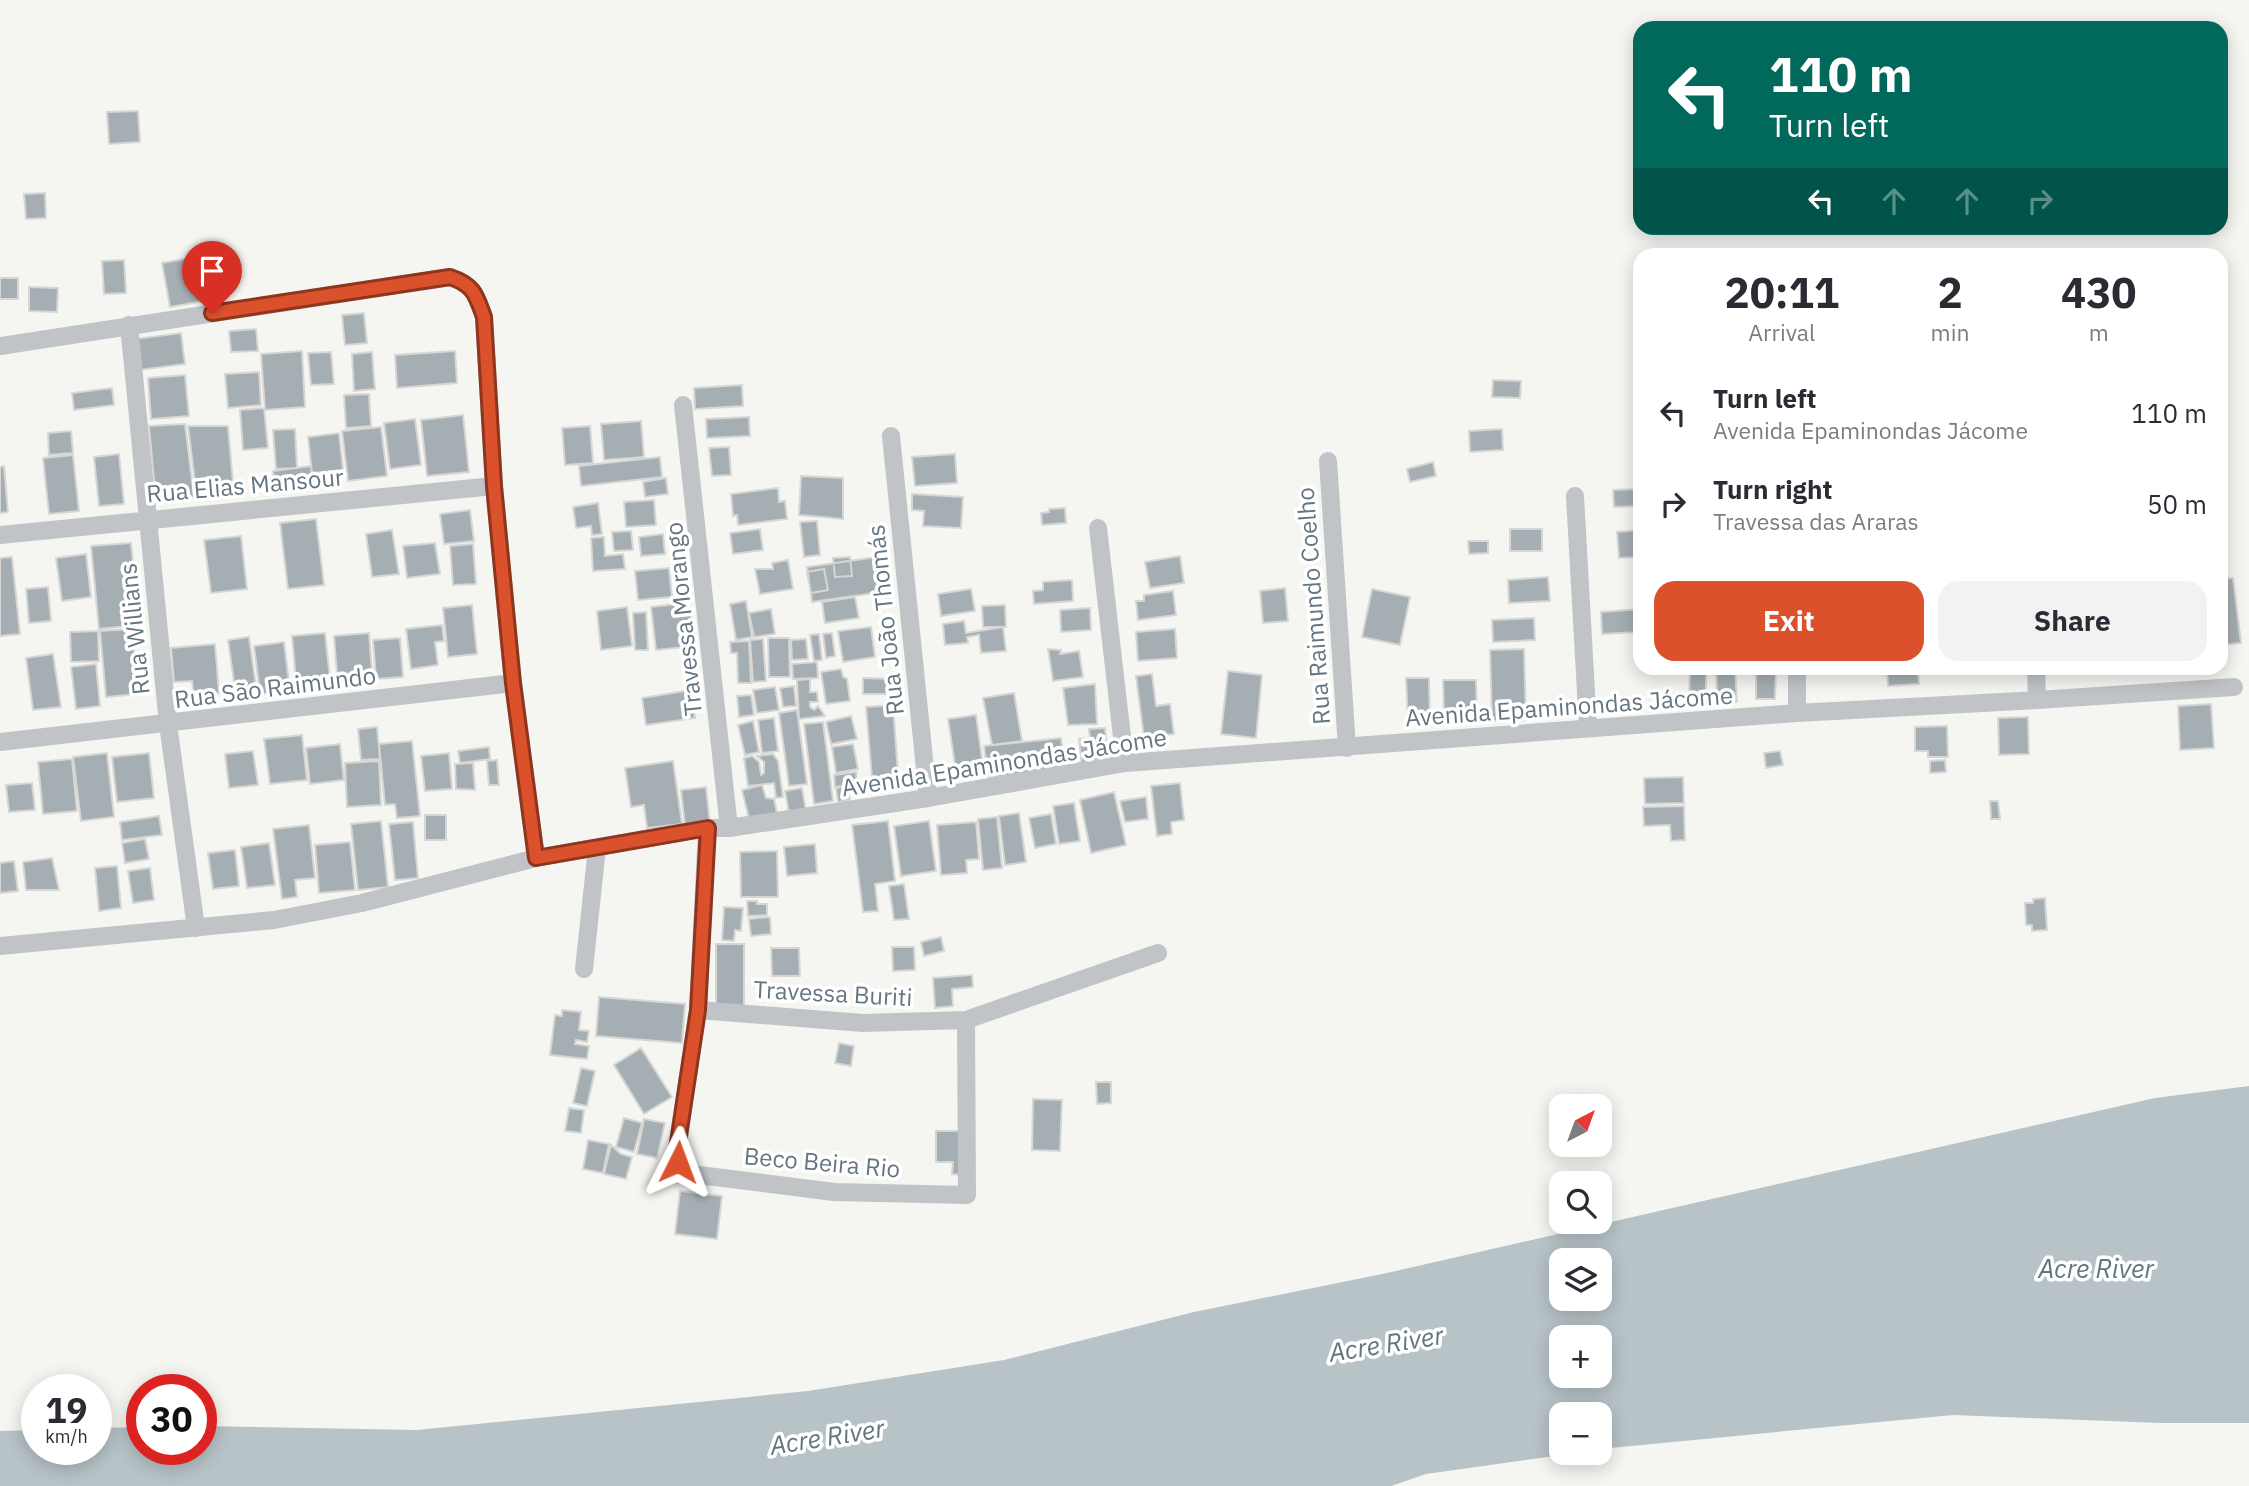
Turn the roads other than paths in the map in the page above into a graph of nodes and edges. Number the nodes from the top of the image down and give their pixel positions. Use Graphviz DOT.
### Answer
graph roads {
  1 [pos="129,326"];
  2 [pos="0,346"];
  3 [pos="683,405"];
  4 [pos="891,436"];
  5 [pos="1328,461"];
  6 [pos="494,486"];
  7 [pos="1574,496"];
  8 [pos="147,519"];
  9 [pos="1098,528"];
  10 [pos="0,535"];
  11 [pos="1797,675"];
  12 [pos="2036,675"];
  13 [pos="513,683"];
  14 [pos="2234,687"];
  15 [pos="2038,700"];
  16 [pos="1797,713"];
  17 [pos="169,724"];
  18 [pos="1588,728"];
  19 [pos="0,742"];
  20 [pos="1347,748"];
  21 [pos="1125,763"];
  22 [pos="928,798"];
  23 [pos="708,828"];
  24 [pos="729,828"];
  25 [pos="597,848"];
  26 [pos="536,858"];
  27 [pos="196,928"];
  28 [pos="0,946"];
  29 [pos="1158,953"];
  30 [pos="584,968"];
  31 [pos="698,1010"];
  32 [pos="966,1020"];
  1 -- 2 [label="street"];
  1 -- 6 [label="street"];
  1 -- 8 [label="street, Rua Willians"];
  3 -- 24 [label="street, Travessa Morango"];
  4 -- 22 [label="street, Rua João Thomás"];
  5 -- 20 [label="street, Rua Raimundo Coelho"];
  6 -- 8 [label="street, Rua Elias Mansour"];
  6 -- 13 [label="street"];
  7 -- 18 [label="street"];
  8 -- 10 [label="street, Rua Elias Mansour"];
  8 -- 17 [label="street, Rua Willians"];
  9 -- 21 [label="street"];
  11 -- 16 [label="street"];
  12 -- 15 [label="street"];
  13 -- 17 [label="street, Rua São Raimundo"];
  13 -- 26 [label="street"];
  14 -- 15 [label="street, Avenida Epaminondas Jácome"];
  15 -- 16 [label="street, Avenida Epaminondas Jácome"];
  16 -- 18 [label="street, Avenida Epaminondas Jácome"];
  17 -- 19 [label="street, Rua São Raimundo"];
  17 -- 27 [label="street, Rua Willians"];
  18 -- 20 [label="street, Avenida Epaminondas Jácome"];
  20 -- 21 [label="street, Avenida Epaminondas Jácome"];
  21 -- 22 [label="street, Avenida Epaminondas Jácome"];
  22 -- 24 [label="street, Avenida Epaminondas Jácome"];
  23 -- 24 [label="street, Avenida Epaminondas Jácome"];
  23 -- 25 [label="street, Avenida Epaminondas Jácome"];
  23 -- 31 [label="street"];
  25 -- 26 [label="street, Avenida Epaminondas Jácome"];
  25 -- 30 [label="street"];
  26 -- 27 [label="street, Avenida Epaminondas Jácome"];
  27 -- 28 [label="street, Avenida Epaminondas Jácome"];
  29 -- 32 [label="street, Travessa Buriti"];
  31 -- 32 [label="street, Travessa Buriti"];
  31 -- 32 [label="street, Beco Beira Rio"];
}
